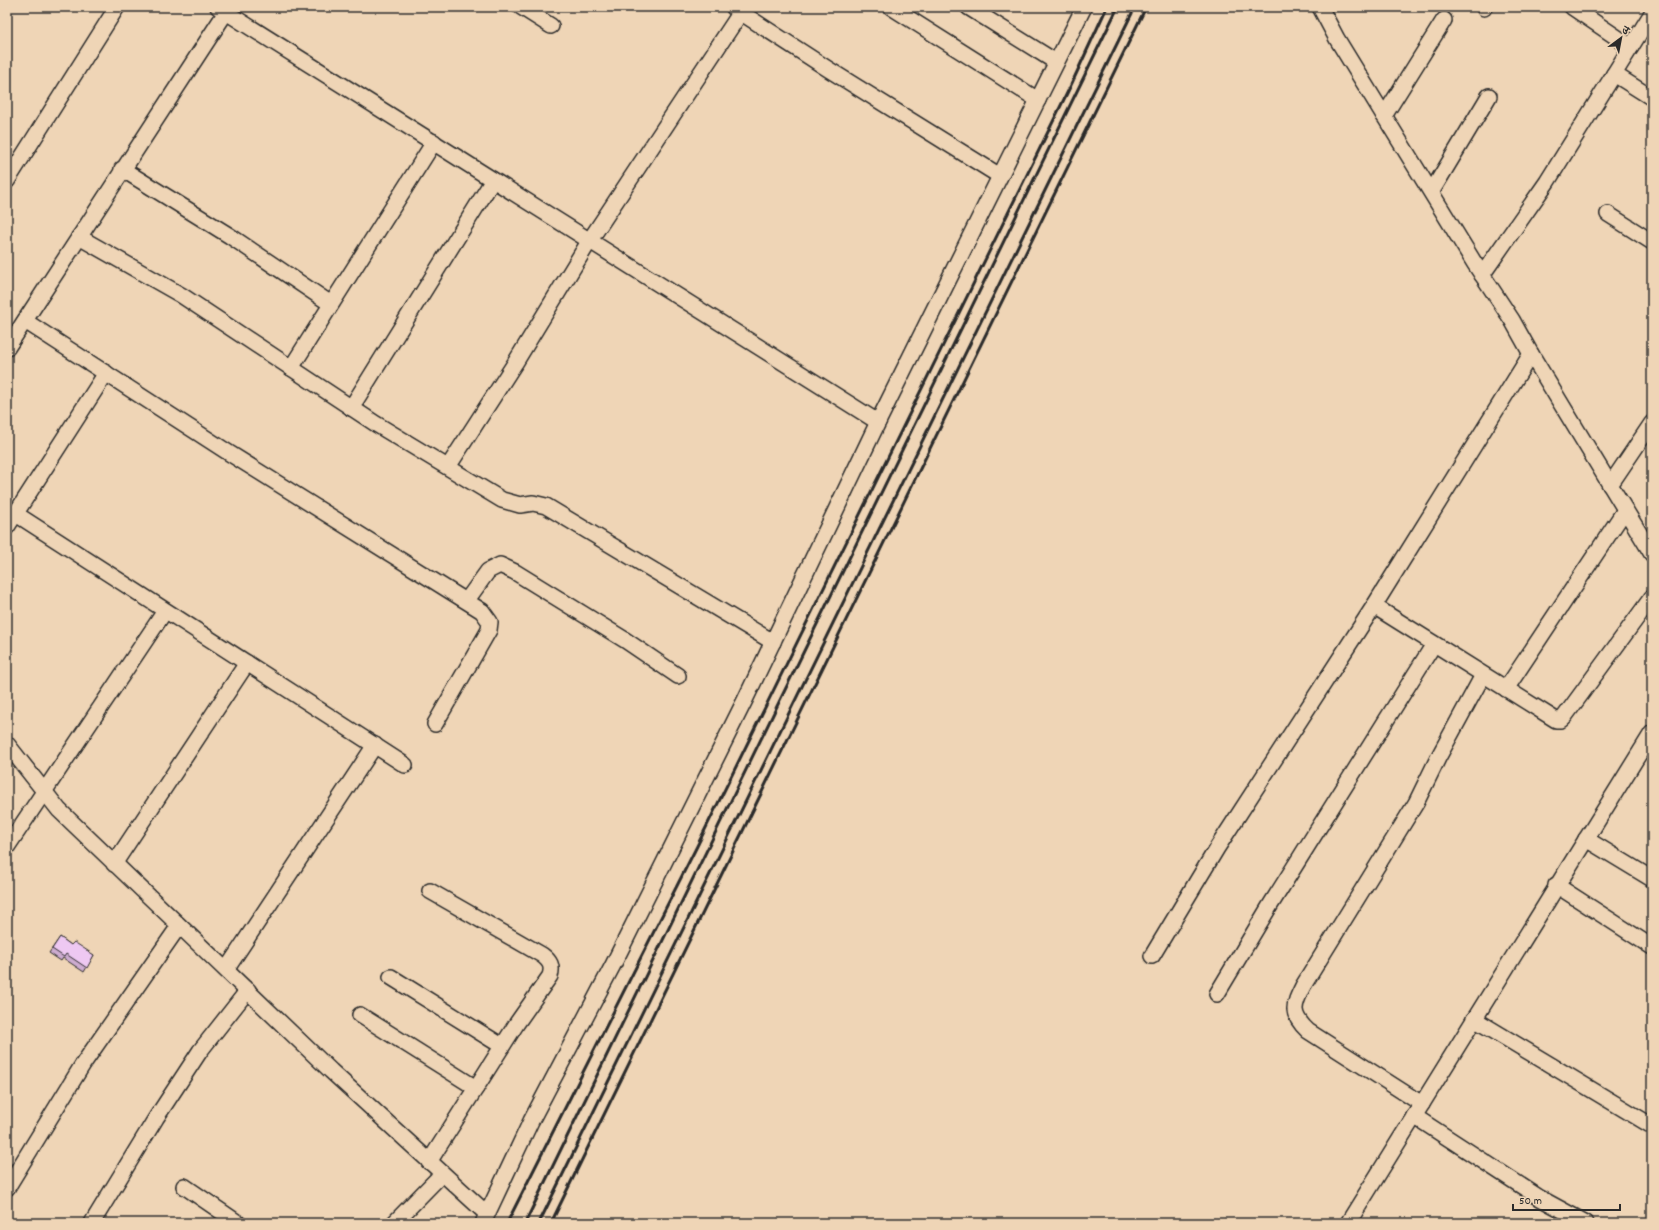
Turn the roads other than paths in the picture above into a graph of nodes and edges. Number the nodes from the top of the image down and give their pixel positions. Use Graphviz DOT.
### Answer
graph roads {
  1 [pos="117,7"];
  2 [pos="521,7"];
  3 [pos="891,7"];
  4 [pos="968,7"];
  5 [pos="1084,7"];
  6 [pos="1320,7"];
  7 [pos="1572,7"];
  8 [pos="222,9"];
  9 [pos="737,10"];
  10 [pos="1652,13"];
  11 [pos="1444,20"];
  12 [pos="551,26"];
  13 [pos="1631,47"];
  14 [pos="1056,62"];
  15 [pos="1614,74"];
  16 [pos="1489,96"];
  17 [pos="1652,98"];
  18 [pos="1038,100"];
  19 [pos="1384,116"];
  20 [pos="434,142"];
  21 [pos="122,170"];
  22 [pos="1000,176"];
  23 [pos="493,180"];
  24 [pos="7,181"];
  25 [pos="1432,191"];
  26 [pos="1608,214"];
  27 [pos="79,237"];
  28 [pos="590,240"];
  29 [pos="1652,242"];
  30 [pos="1482,275"];
  31 [pos="331,304"];
  32 [pos="25,321"];
  33 [pos="7,348"];
  34 [pos="1531,354"];
  35 [pos="290,368"];
  36 [pos="106,373"];
  37 [pos="352,408"];
  38 [pos="878,422"];
  39 [pos="1652,423"];
  40 [pos="448,467"];
  41 [pos="1610,486"];
  42 [pos="1625,510"];
  43 [pos="16,514"];
  44 [pos="7,527"];
  45 [pos="1652,554"];
  46 [pos="1652,597"];
  47 [pos="467,600"];
  48 [pos="1374,606"];
  49 [pos="165,612"];
  50 [pos="773,642"];
  51 [pos="1434,644"];
  52 [pos="247,663"];
  53 [pos="1483,675"];
  54 [pos="678,676"];
  55 [pos="1506,689"];
  56 [pos="434,724"];
  57 [pos="1652,733"];
  58 [pos="7,744"];
  59 [pos="374,744"];
  60 [pos="405,765"];
  61 [pos="44,792"];
  62 [pos="1586,839"];
  63 [pos="7,847"];
  64 [pos="114,864"];
  65 [pos="1652,879"];
  66 [pos="1556,885"];
  67 [pos="430,891"];
  68 [pos="179,926"];
  69 [pos="1652,947"];
  70 [pos="1152,956"];
  71 [pos="226,970"];
  72 [pos="390,977"];
  73 [pos="248,990"];
  74 [pos="1217,994"];
  75 [pos="360,1015"];
  76 [pos="1474,1019"];
  77 [pos="502,1046"];
  78 [pos="476,1088"];
  79 [pos="1418,1110"];
  80 [pos="1652,1126"];
  81 [pos="429,1162"];
  82 [pos="442,1174"];
  83 [pos="184,1186"];
  84 [pos="7,1188"];
  85 [pos="485,1218"];
  86 [pos="92,1223"];
  87 [pos="238,1223"];
  88 [pos="394,1223"];
  89 [pos="1348,1223"];
  90 [pos="1586,1223"];
  1 -- 24 [label="street"];
  2 -- 12 [label="street"];
  3 -- 18 [label="street"];
  4 -- 14 [label="street"];
  5 -- 14 [label="street"];
  6 -- 19 [label="street"];
  7 -- 13 [label="street"];
  8 -- 20 [label="street"];
  8 -- 21 [label="street"];
  9 -- 22 [label="street"];
  9 -- 28 [label="street"];
  10 -- 13 [label="street"];
  11 -- 19 [label="street"];
  13 -- 15 [label="street"];
  14 -- 18 [label="street"];
  15 -- 17 [label="street"];
  15 -- 30 [label="street"];
  16 -- 25 [label="street"];
  18 -- 22 [label="street"];
  19 -- 25 [label="street"];
  20 -- 23 [label="street"];
  20 -- 31 [label="street"];
  21 -- 27 [label="street"];
  21 -- 31 [label="street"];
  22 -- 38 [label="street"];
  23 -- 28 [label="street"];
  23 -- 37 [label="street"];
  25 -- 30 [label="street"];
  26 -- 29 [label="street"];
  27 -- 32 [label="street"];
  27 -- 35 [label="street"];
  28 -- 38 [label="street"];
  28 -- 40 [label="street"];
  30 -- 34 [label="street"];
  31 -- 35 [label="street"];
  32 -- 33 [label="street"];
  32 -- 36 [label="street"];
  34 -- 41 [label="street"];
  34 -- 48 [label="street"];
  35 -- 37 [label="street"];
  36 -- 43 [label="street"];
  36 -- 47 [label="street"];
  37 -- 40 [label="street"];
  38 -- 50 [label="street"];
  39 -- 41 [label="street"];
  40 -- 50 [label="street"];
  41 -- 42 [label="street"];
  42 -- 45 [label="street"];
  42 -- 55 [label="street"];
  43 -- 44 [label="street"];
  43 -- 49 [label="street"];
  46 -- 55 [label="street"];
  47 -- 54 [label="street"];
  47 -- 56 [label="street"];
  48 -- 51 [label="street"];
  48 -- 70 [label="street"];
  49 -- 52 [label="street"];
  49 -- 61 [label="street"];
  50 -- 85 [label="street"];
  51 -- 53 [label="street"];
  51 -- 74 [label="street"];
  52 -- 59 [label="street"];
  52 -- 64 [label="street"];
  53 -- 55 [label="street"];
  53 -- 79 [label="street"];
  57 -- 62 [label="street"];
  58 -- 61 [label="street"];
  59 -- 60 [label="street"];
  59 -- 71 [label="street"];
  61 -- 63 [label="street"];
  61 -- 64 [label="street"];
  62 -- 65 [label="street"];
  62 -- 66 [label="street"];
  64 -- 68 [label="street"];
  66 -- 69 [label="street"];
  66 -- 76 [label="street"];
  67 -- 77 [label="street"];
  68 -- 71 [label="street"];
  68 -- 84 [label="street"];
  71 -- 73 [label="street"];
  72 -- 77 [label="street"];
  73 -- 81 [label="street"];
  73 -- 86 [label="street"];
  75 -- 78 [label="street"];
  76 -- 79 [label="street"];
  76 -- 80 [label="street"];
  77 -- 78 [label="street"];
  78 -- 81 [label="street"];
  79 -- 89 [label="street"];
  79 -- 90 [label="street"];
  81 -- 82 [label="street"];
  82 -- 85 [label="street"];
  82 -- 88 [label="street"];
  83 -- 87 [label="street"];
}
